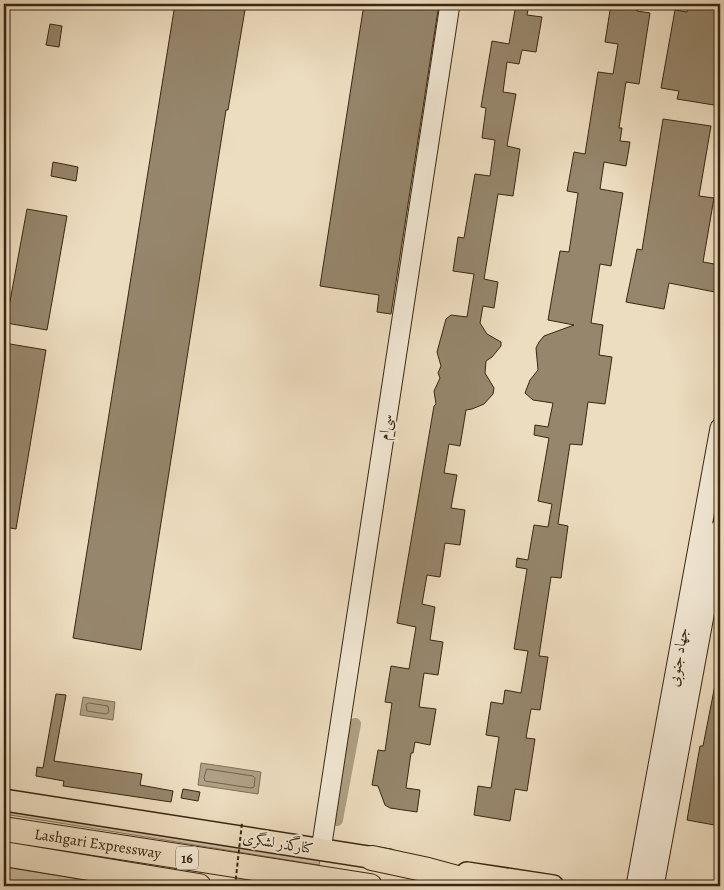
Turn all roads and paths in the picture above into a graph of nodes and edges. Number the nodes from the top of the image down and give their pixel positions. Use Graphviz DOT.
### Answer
graph roads {
  1 [pos="450,4"];
  2 [pos="720,428"];
  3 [pos="720,530"];
  4 [pos="4,800"];
  5 [pos="242,823"];
  6 [pos="4,829"];
  7 [pos="321,850"];
  8 [pos="4,854"];
  9 [pos="372,858"];
  10 [pos="199,886"];
  11 [pos="235,886"];
  12 [pos="370,886"];
  13 [pos="487,886"];
  14 [pos="553,886"];
  15 [pos="636,886"];
  16 [pos="654,886"];
  1 -- 7 [label="street, سی‌ام"];
  2 -- 15 [label="street, جهاد جنوبی"];
  3 -- 16 [label="street, جهاد جنوبی"];
  4 -- 7 [label="main road, کنارگذر لشگری"];
  5 -- 11 [label="path, bridge"];
  6 -- 12 [label="highway, Lashgari Expressway / 16"];
  7 -- 9 [label="main road, کنارگذر لشگری"];
  8 -- 10 [label="highway, Lashgari Expressway / 16"];
  9 -- 13 [label="highway"];
  9 -- 14 [label="main road, کنارگذر لشگری"];
}
